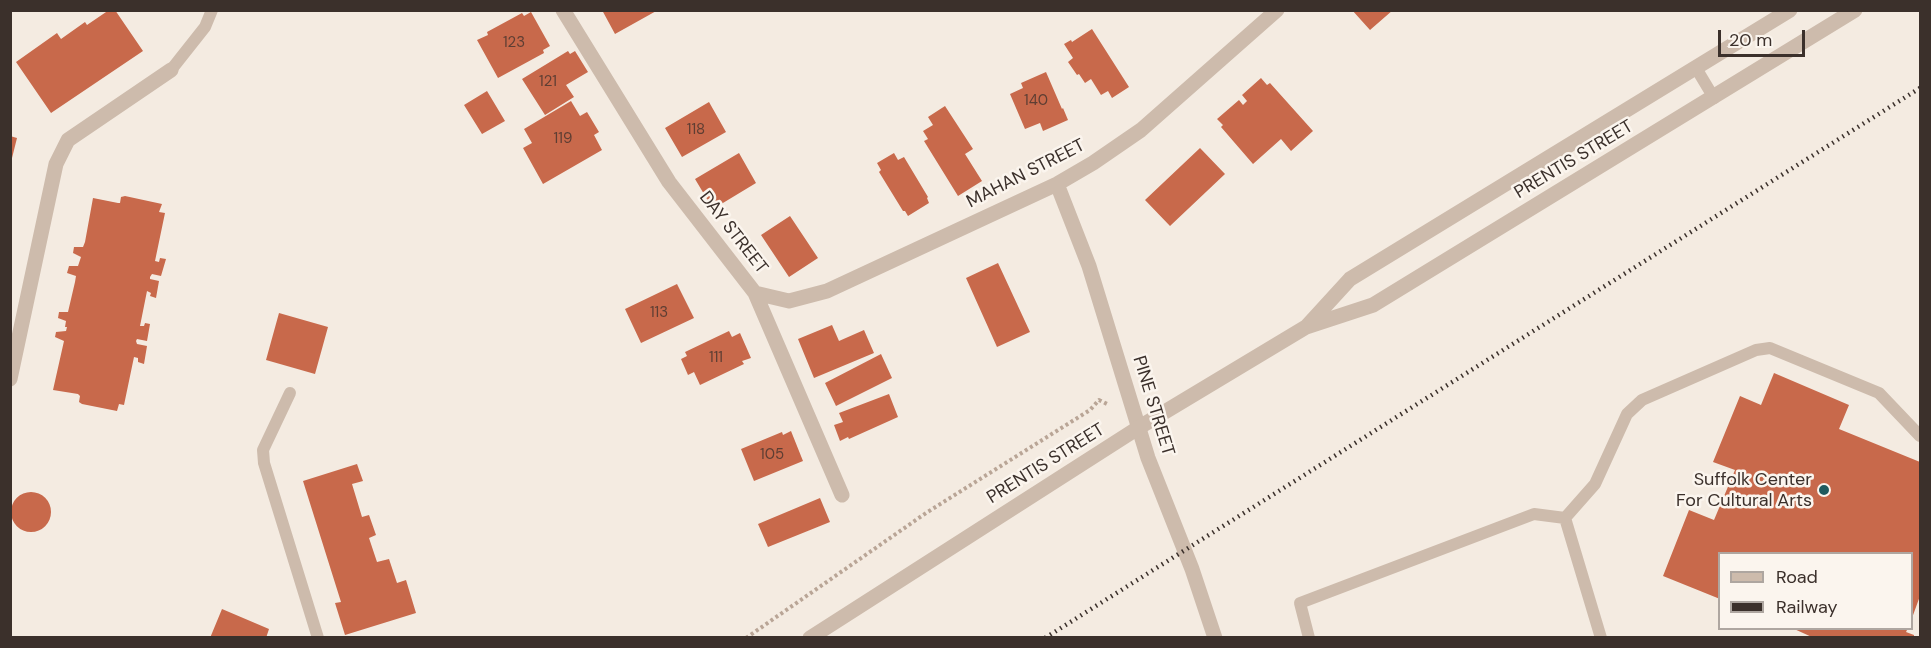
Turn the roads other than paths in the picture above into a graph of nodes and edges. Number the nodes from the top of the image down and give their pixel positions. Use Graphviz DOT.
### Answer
graph roads {
  1 [pos="212,10"];
  2 [pos="563,10"];
  3 [pos="1276,10"];
  4 [pos="1790,10"];
  5 [pos="1855,10"];
  6 [pos="1696,68"];
  7 [pos="171,70"];
  8 [pos="1714,98"];
  9 [pos="1057,184"];
  10 [pos="755,293"];
  11 [pos="1306,327"];
  12 [pos="10,379"];
  13 [pos="290,393"];
  14 [pos="1138,428"];
  15 [pos="1920,436"];
  16 [pos="842,495"];
  17 [pos="1565,518"];
  18 [pos="318,638"];
  19 [pos="810,638"];
  20 [pos="1215,638"];
  21 [pos="1309,638"];
  22 [pos="1601,638"];
  1 -- 7 [label="lane"];
  2 -- 10 [label="street, DAY STREET"];
  3 -- 9 [label="street, MAHAN STREET"];
  4 -- 6 [label="street, PRENTIS STREET"];
  5 -- 8 [label="street, PRENTIS STREET"];
  6 -- 8 [label="lane"];
  6 -- 11 [label="street, PRENTIS STREET"];
  7 -- 12 [label="street"];
  8 -- 11 [label="street, PRENTIS STREET"];
  9 -- 10 [label="street, MAHAN STREET"];
  9 -- 14 [label="street, PINE STREET"];
  10 -- 16 [label="street, DAY STREET"];
  11 -- 14 [label="street, PRENTIS STREET"];
  13 -- 18 [label="lane"];
  14 -- 19 [label="street, PRENTIS STREET"];
  14 -- 20 [label="street, PINE STREET"];
  15 -- 17 [label="lane"];
  17 -- 21 [label="lane"];
  17 -- 22 [label="lane"];
}
